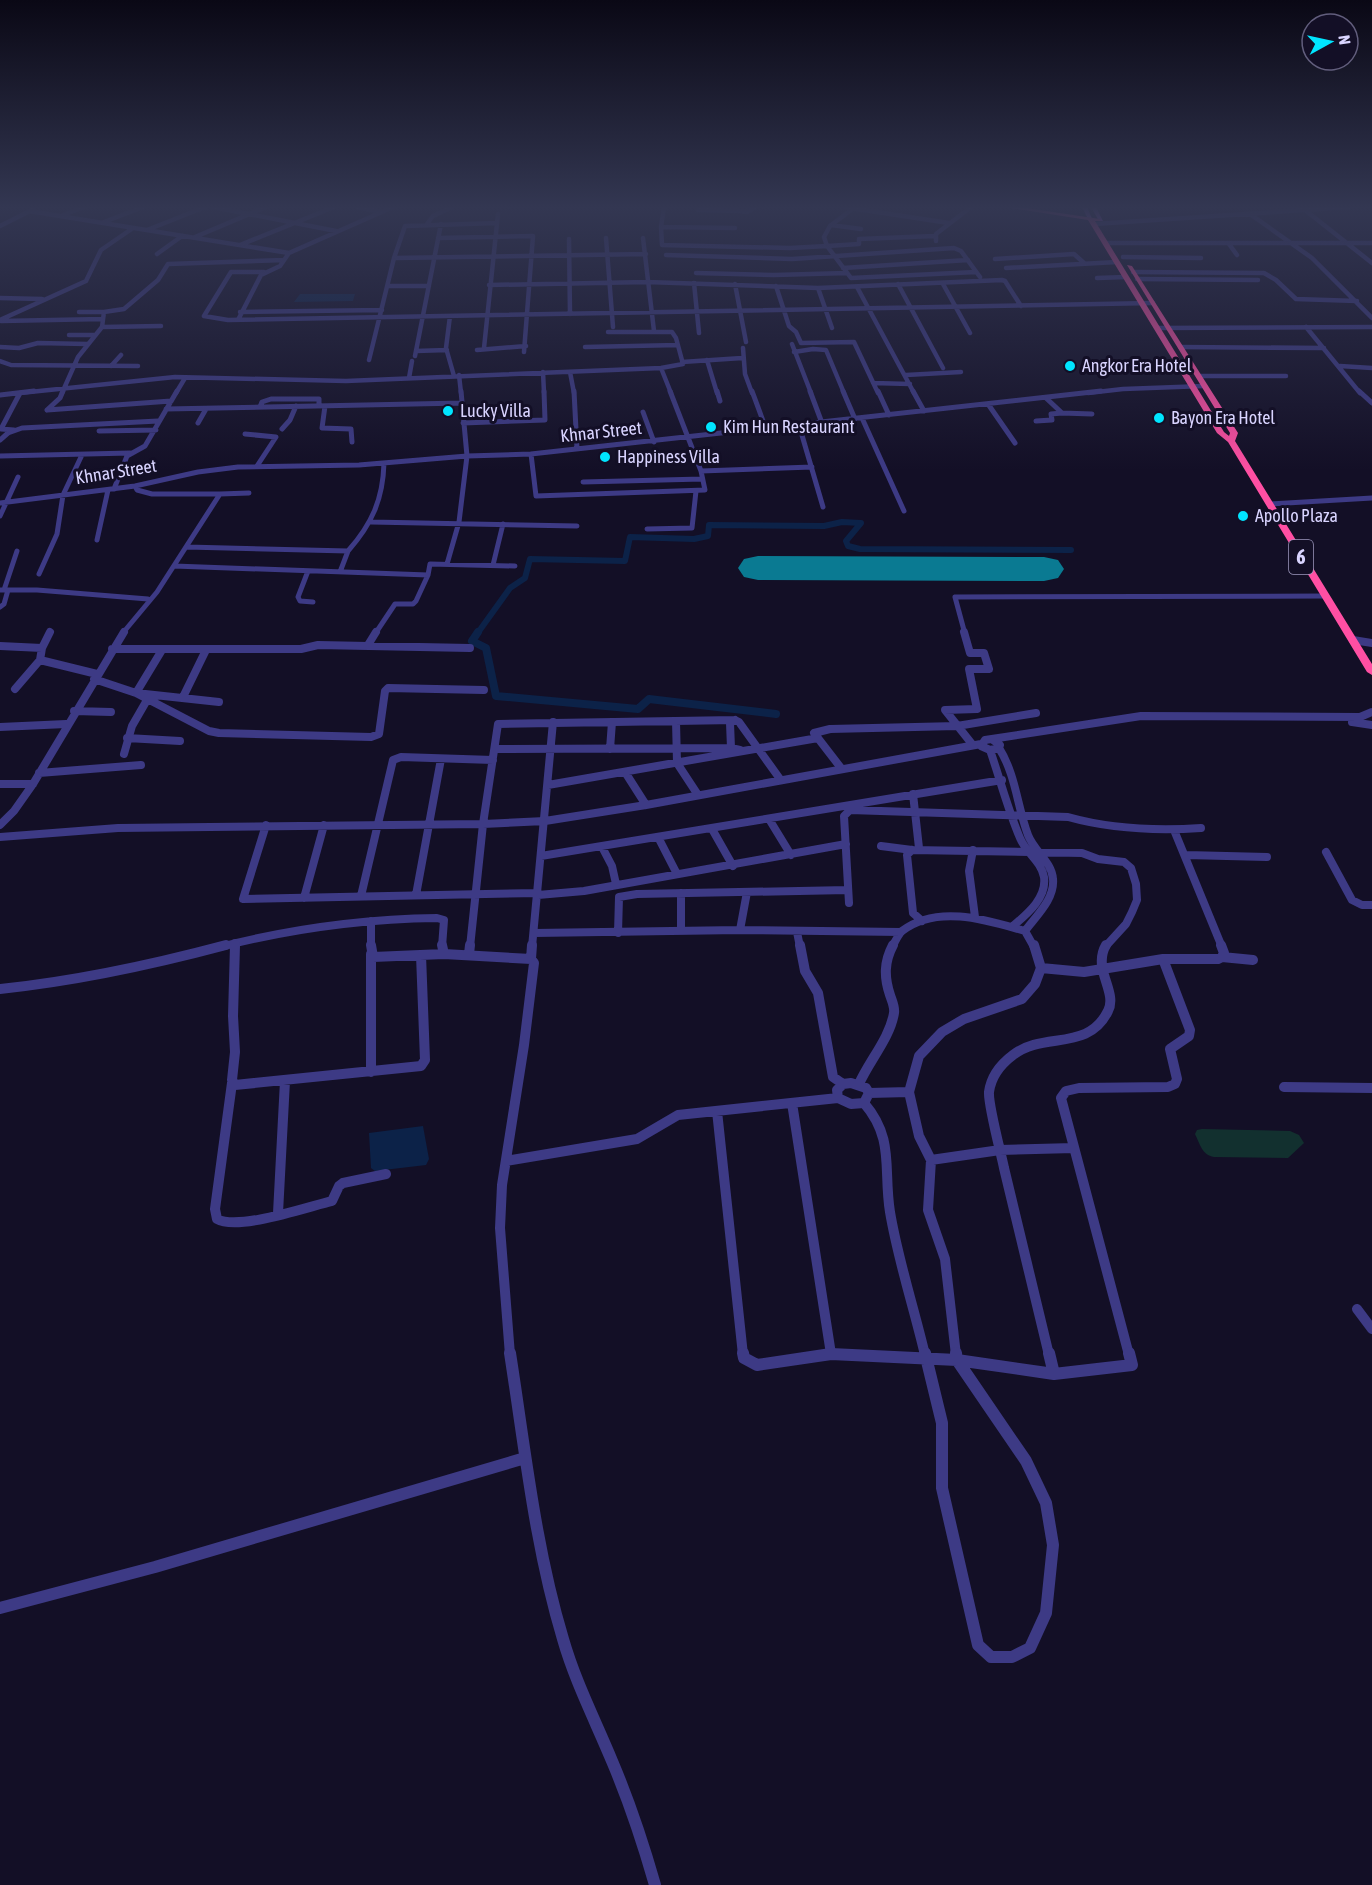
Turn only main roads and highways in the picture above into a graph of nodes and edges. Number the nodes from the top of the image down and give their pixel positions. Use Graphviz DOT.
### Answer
graph roads {
  1 [pos="1137,295"];
  2 [pos="1148,295"];
  3 [pos="1212,418"];
  4 [pos="1224,418"];
  5 [pos="1231,441"];
  6 [pos="1372,672"];
  1 -- 3 [label="highway, 6"];
  2 -- 4 [label="highway, 6"];
  3 -- 4 [label="highway"];
  3 -- 5 [label="highway, 6"];
  4 -- 5 [label="highway, 6"];
  5 -- 6 [label="highway, 6"];
}
